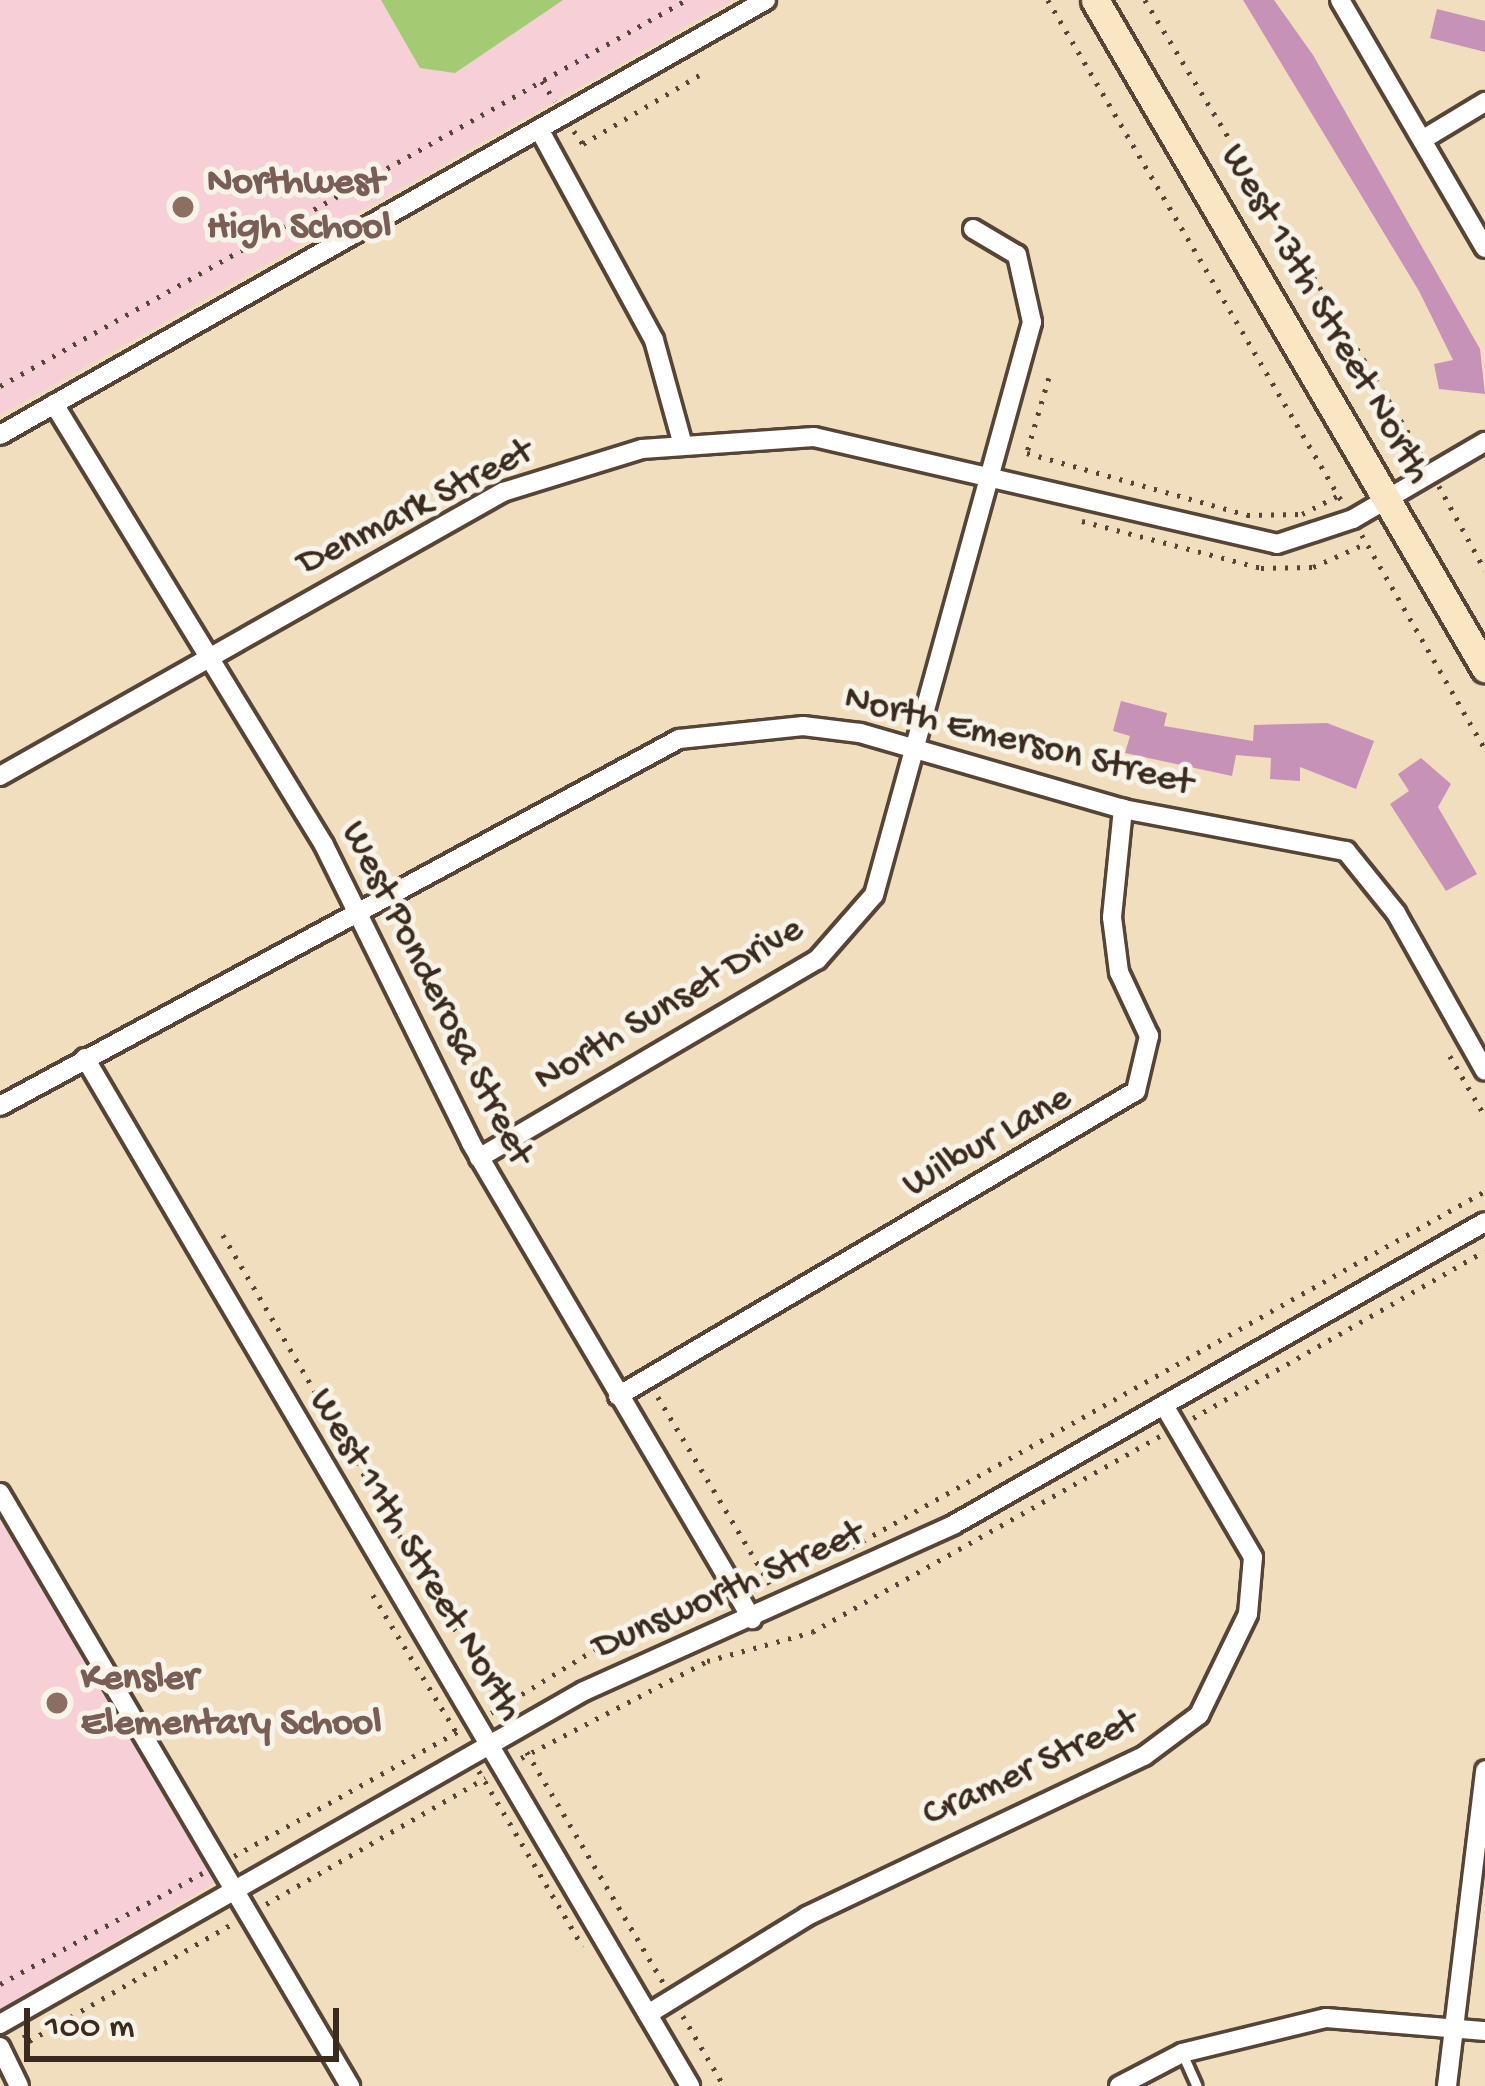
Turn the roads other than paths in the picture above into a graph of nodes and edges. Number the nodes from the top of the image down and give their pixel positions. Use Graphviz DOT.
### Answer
graph roads {
  1 [pos="766,0"];
  2 [pos="1095,0"];
  3 [pos="1340,0"];
  4 [pos="1485,102"];
  5 [pos="539,129"];
  6 [pos="1422,140"];
  7 [pos="973,229"];
  8 [pos="1485,248"];
  9 [pos="54,404"];
  10 [pos="0,434"];
  11 [pos="682,442"];
  12 [pos="1485,442"];
  13 [pos="991,476"];
  14 [pos="1386,500"];
  15 [pos="209,657"];
  16 [pos="1485,668"];
  17 [pos="916,747"];
  18 [pos="0,776"];
  19 [pos="1123,809"];
  20 [pos="356,906"];
  21 [pos="85,1058"];
  22 [pos="1485,1071"];
  23 [pos="0,1106"];
  24 [pos="479,1158"];
  25 [pos="1485,1222"];
  26 [pos="618,1396"];
  27 [pos="1164,1405"];
  28 [pos="0,1493"];
  29 [pos="752,1618"];
  30 [pos="478,1749"];
  31 [pos="1485,1770"];
  32 [pos="233,1887"];
  33 [pos="648,2014"];
  34 [pos="0,2024"];
  35 [pos="1451,2027"];
  36 [pos="1485,2031"];
  37 [pos="1182,2053"];
  38 [pos="2,2057"];
  39 [pos="20,2086"];
  40 [pos="350,2086"];
  41 [pos="690,2086"];
  42 [pos="1119,2086"];
  43 [pos="1196,2086"];
  44 [pos="1447,2086"];
  1 -- 5 [label="street"];
  2 -- 14 [label="street, West 13th Street North"];
  3 -- 6 [label="street"];
  4 -- 6 [label="street"];
  5 -- 9 [label="street"];
  5 -- 11 [label="street"];
  6 -- 8 [label="street"];
  7 -- 13 [label="street, North Sunset Drive"];
  9 -- 10 [label="street"];
  9 -- 15 [label="street, West Ponderosa Street"];
  11 -- 13 [label="street, Denmark Street"];
  11 -- 15 [label="street, Denmark Street"];
  12 -- 14 [label="street, Denmark Street"];
  13 -- 14 [label="street, Denmark Street"];
  13 -- 17 [label="street, North Sunset Drive"];
  14 -- 16 [label="street, West 13th Street North"];
  15 -- 18 [label="street, Denmark Street"];
  15 -- 20 [label="street, West Ponderosa Street"];
  17 -- 19 [label="street, North Emerson Street"];
  17 -- 20 [label="street, North Emerson Street"];
  17 -- 24 [label="street, North Sunset Drive"];
  19 -- 22 [label="street, North Emerson Street"];
  19 -- 26 [label="street, Wilbur Lane"];
  20 -- 21 [label="street, North Emerson Street"];
  20 -- 24 [label="street, West Ponderosa Street"];
  21 -- 23 [label="street, North Emerson Street"];
  21 -- 30 [label="street, West 11th Street North"];
  24 -- 26 [label="street, West Ponderosa Street"];
  25 -- 27 [label="street, Dunsworth Street"];
  26 -- 29 [label="street, West Ponderosa Street"];
  27 -- 29 [label="street, Dunsworth Street"];
  27 -- 33 [label="street, Cramer Street"];
  28 -- 32 [label="street"];
  29 -- 30 [label="street, Dunsworth Street"];
  30 -- 32 [label="street, Dunsworth Street"];
  30 -- 33 [label="street, West 11th Street North"];
  31 -- 35 [label="street"];
  32 -- 34 [label="street, Dunsworth Street"];
  32 -- 40 [label="street"];
  33 -- 41 [label="street, West 11th Street North"];
  35 -- 36 [label="street"];
  35 -- 37 [label="street"];
  35 -- 44 [label="street"];
  37 -- 42 [label="street"];
  37 -- 43 [label="lane"];
  38 -- 39 [label="street"];
}
